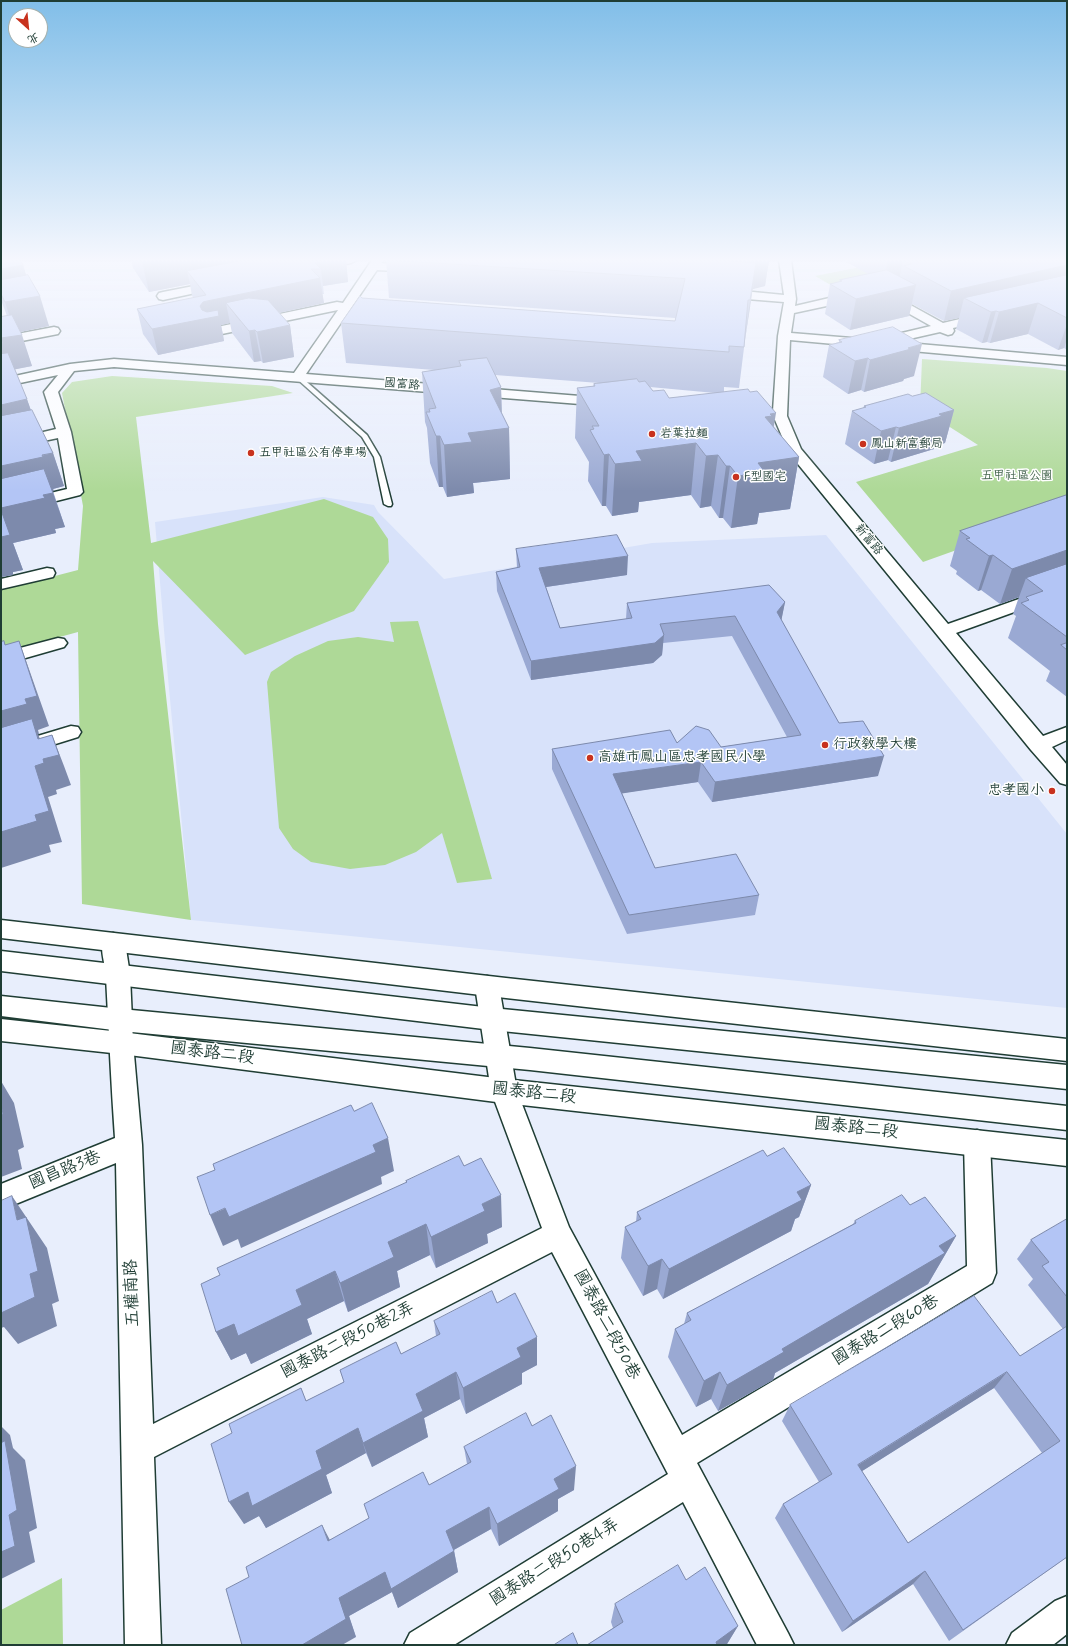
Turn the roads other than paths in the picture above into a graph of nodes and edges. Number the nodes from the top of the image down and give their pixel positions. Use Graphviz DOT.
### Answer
graph roads {
  1 [pos="784,336"];
  2 [pos="23,337"];
  3 [pos="326,337"];
  4 [pos="793,337"];
  5 [pos="904,337"];
  6 [pos="955,337"];
  7 [pos="1,341"];
  8 [pos="963,343"];
  9 [pos="876,344"];
  10 [pos="1065,359"];
  11 [pos="70,368"];
  12 [pos="298,377"];
  13 [pos="1,383"];
  14 [pos="614,402"];
  15 [pos="733,412"];
  16 [pos="780,416"];
  17 [pos="64,432"];
  18 [pos="1,446"];
  19 [pos="388,504"];
  20 [pos="1,510"];
  21 [pos="46,573"];
  22 [pos="1,584"];
  23 [pos="1067,586"];
  24 [pos="944,631"];
  25 [pos="58,643"];
  26 [pos="1,659"];
  27 [pos="71,732"];
  28 [pos="1067,733"];
  29 [pos="1038,745"];
  30 [pos="1,754"];
  31 [pos="1067,778"];
  32 [pos="1,929"];
  33 [pos="113,942"];
  34 [pos="1,961"];
  35 [pos="118,976"];
  36 [pos="487,986"];
  37 [pos="1,1006"];
  38 [pos="492,1019"];
  39 [pos="1,1030"];
  40 [pos="121,1031"];
  41 [pos="1067,1050"];
  42 [pos="497,1055"];
  43 [pos="1067,1077"];
  44 [pos="504,1091"];
  45 [pos="1067,1118"];
  46 [pos="977,1142"];
  47 [pos="129,1145"];
  48 [pos="1067,1152"];
  49 [pos="1,1197"];
  50 [pos="558,1234"];
  51 [pos="138,1448"];
  52 [pos="683,1469"];
  53 [pos="1067,1613"];
  54 [pos="143,1645"];
  55 [pos="422,1645"];
  56 [pos="776,1645"];
  57 [pos="1024,1645"];
  1 -- 16 [label="street, 新富路"];
  2 -- 7 [label="street"];
  3 -- 12 [label="street"];
  4 -- 9 [label="street"];
  5 -- 9 [label="street"];
  6 -- 8 [label="street"];
  8 -- 9 [label="street"];
  8 -- 10 [label="street"];
  11 -- 12 [label="street, 國富路"];
  11 -- 13 [label="street, 國富路"];
  11 -- 17 [label="street"];
  12 -- 14 [label="street, 國富路"];
  12 -- 19 [label="lane"];
  15 -- 16 [label="street"];
  16 -- 24 [label="street, 新富路"];
  17 -- 18 [label="street"];
  17 -- 20 [label="street"];
  21 -- 22 [label="street"];
  23 -- 24 [label="street"];
  24 -- 29 [label="street, 新富路"];
  25 -- 26 [label="street"];
  27 -- 30 [label="street"];
  28 -- 29 [label="street"];
  29 -- 31 [label="street, 新富路"];
  32 -- 33 [label="street"];
  33 -- 35 [label="street, 五權南路"];
  33 -- 36 [label="street"];
  34 -- 35 [label="street"];
  35 -- 38 [label="street"];
  35 -- 40 [label="street, 五權南路"];
  36 -- 38 [label="street, 國泰路二段50巷"];
  36 -- 41 [label="street"];
  37 -- 40 [label="street, 國泰路二段"];
  38 -- 42 [label="street, 國泰路二段50巷"];
  38 -- 43 [label="street"];
  39 -- 40 [label="street, 國泰路二段"];
  40 -- 42 [label="street, 國泰路二段"];
  40 -- 44 [label="street, 國泰路二段"];
  40 -- 47 [label="street, 五權南路"];
  42 -- 44 [label="street, 國泰路二段50巷"];
  42 -- 45 [label="street, 國泰路二段"];
  44 -- 46 [label="street, 國泰路二段"];
  44 -- 50 [label="street, 國泰路二段50巷"];
  46 -- 48 [label="street, 國泰路二段"];
  46 -- 52 [label="street, 國泰路二段60巷"];
  47 -- 49 [label="street, 國昌路3巷"];
  47 -- 51 [label="street, 五權南路"];
  50 -- 51 [label="street, 國泰路二段50巷2弄"];
  50 -- 52 [label="street, 國泰路二段50巷"];
  51 -- 54 [label="street, 五權南路"];
  52 -- 55 [label="street, 國泰路二段50巷4弄"];
  52 -- 56 [label="street, 國泰路二段50巷"];
  53 -- 57 [label="street"];
}
